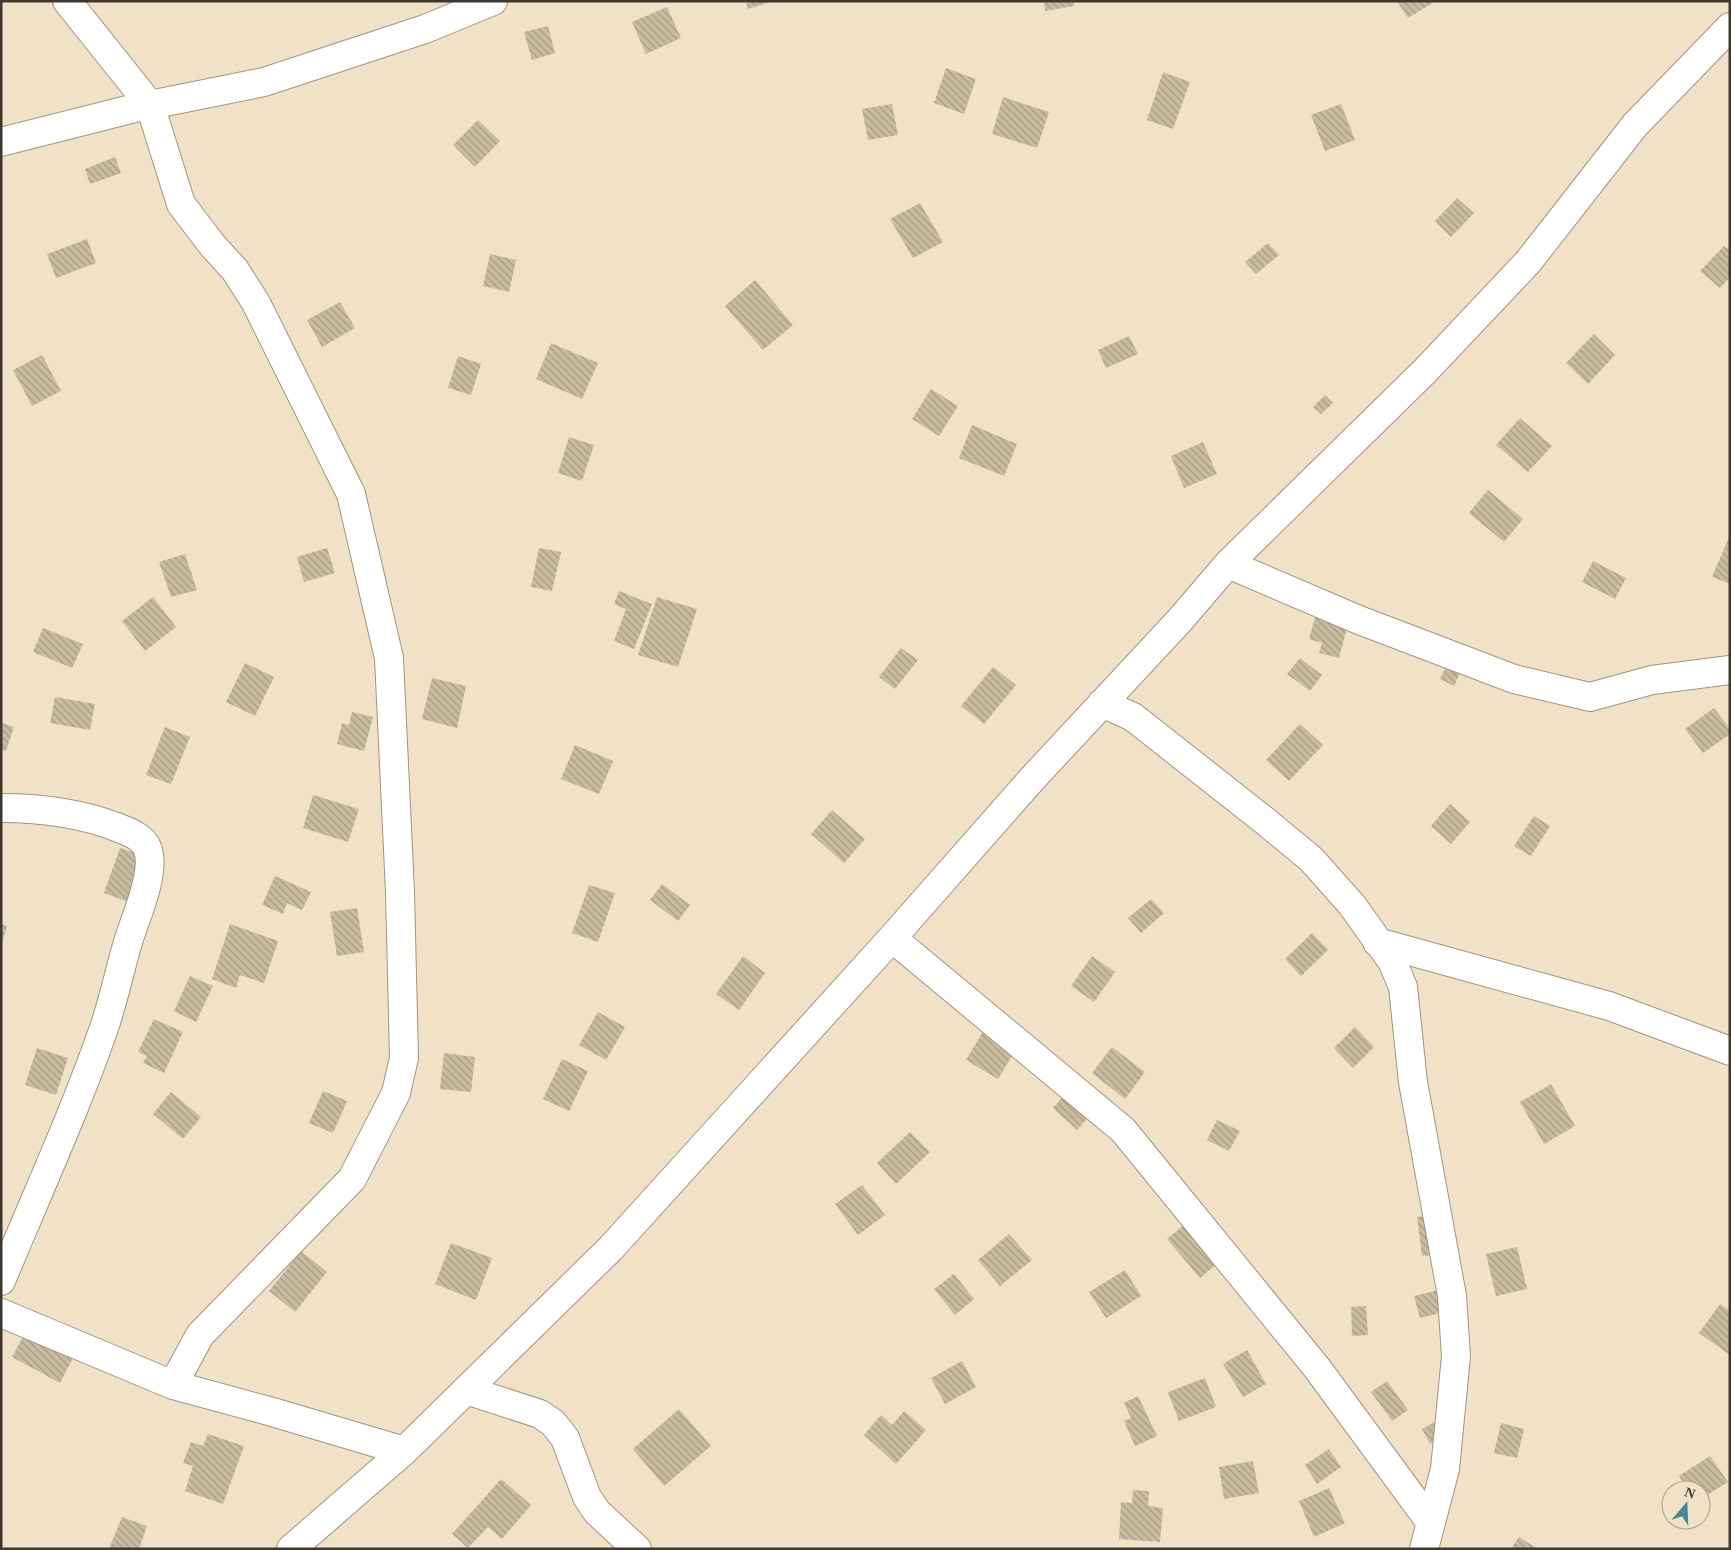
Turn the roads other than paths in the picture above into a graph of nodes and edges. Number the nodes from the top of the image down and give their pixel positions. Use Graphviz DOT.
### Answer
graph roads {
  1 [pos="67,1"];
  2 [pos="493,1"];
  3 [pos="1730,27"];
  4 [pos="150,105"];
  5 [pos="1,142"];
  6 [pos="1228,564"];
  7 [pos="1730,670"];
  8 [pos="1102,703"];
  9 [pos="1,808"];
  10 [pos="892,938"];
  11 [pos="1377,942"];
  12 [pos="1730,1051"];
  13 [pos="1,1281"];
  14 [pos="1,1313"];
  15 [pos="173,1385"];
  16 [pos="466,1390"];
  17 [pos="404,1451"];
  18 [pos="1428,1536"];
  19 [pos="291,1549"];
  20 [pos="637,1549"];
  1 -- 4 [label="street"];
  2 -- 4 [label="street"];
  3 -- 6 [label="street"];
  4 -- 5 [label="street"];
  4 -- 15 [label="street"];
  6 -- 7 [label="street"];
  6 -- 8 [label="street"];
  8 -- 10 [label="street"];
  8 -- 11 [label="street"];
  9 -- 13 [label="street"];
  10 -- 16 [label="street"];
  10 -- 18 [label="street"];
  11 -- 12 [label="street"];
  11 -- 18 [label="street"];
  14 -- 15 [label="street"];
  15 -- 17 [label="street"];
  16 -- 17 [label="street"];
  16 -- 20 [label="street"];
  17 -- 19 [label="street"];
}
